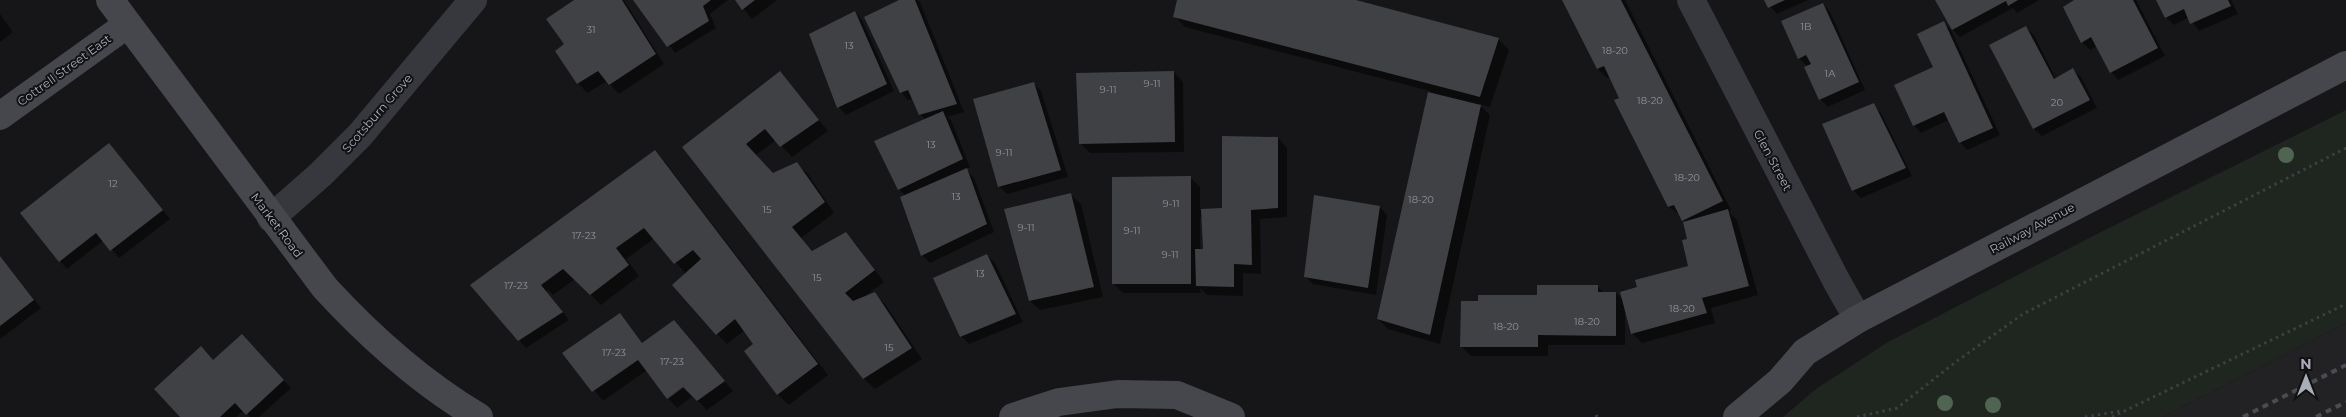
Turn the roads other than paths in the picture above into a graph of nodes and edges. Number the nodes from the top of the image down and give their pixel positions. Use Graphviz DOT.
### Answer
graph roads {
  1 [pos="110,0"];
  2 [pos="473,0"];
  3 [pos="1691,0"];
  4 [pos="128,24"];
  5 [pos="2346,65"];
  6 [pos="0,116"];
  7 [pos="271,218"];
  8 [pos="1858,319"];
  9 [pos="479,417"];
  10 [pos="1013,417"];
  11 [pos="1232,417"];
  12 [pos="1737,417"];
  1 -- 4 [label="street, Market Road"];
  2 -- 7 [label="street, Scotsburn Grove"];
  3 -- 8 [label="street, Glen Street"];
  4 -- 6 [label="street, Cottrell Street East"];
  4 -- 7 [label="street, Market Road"];
  5 -- 8 [label="street, Railway Avenue"];
  7 -- 9 [label="street, Market Road"];
  8 -- 12 [label="street, Railway Avenue"];
  10 -- 11 [label="street"];
}
